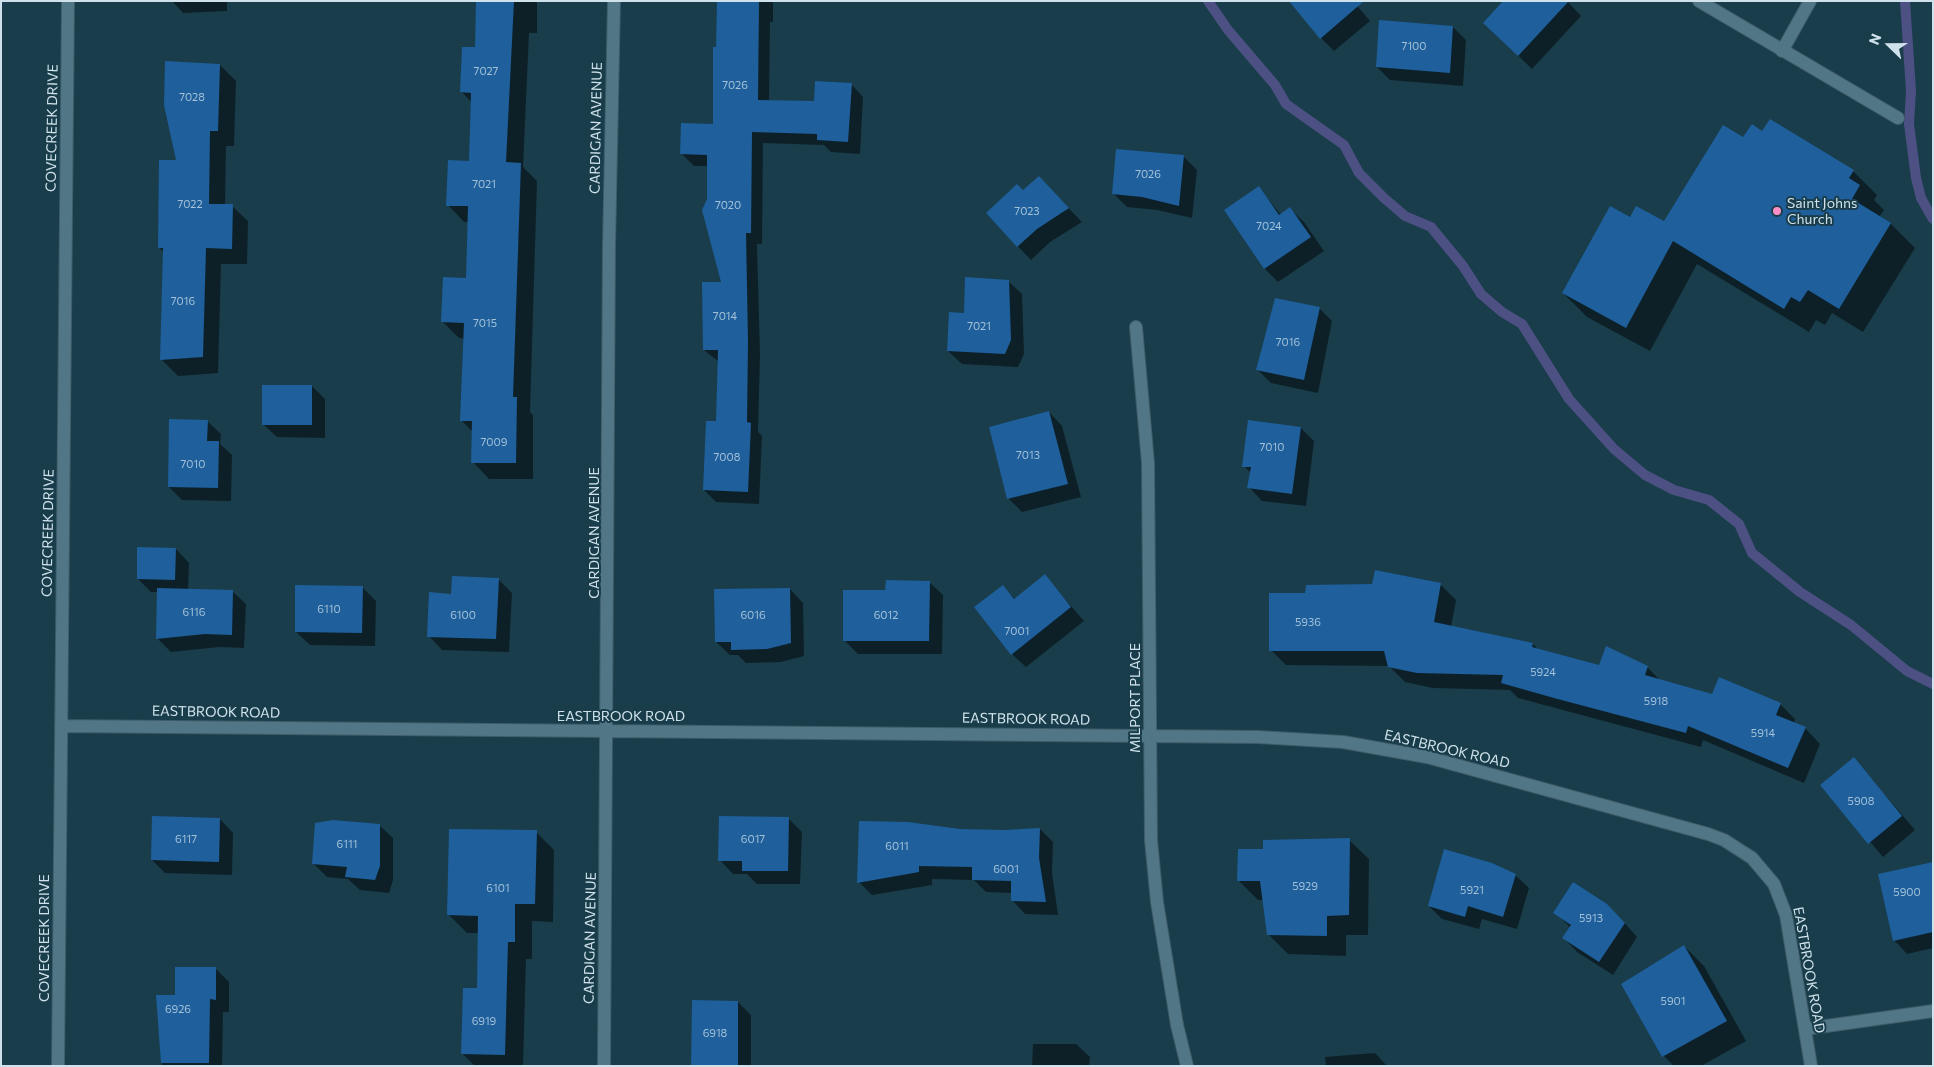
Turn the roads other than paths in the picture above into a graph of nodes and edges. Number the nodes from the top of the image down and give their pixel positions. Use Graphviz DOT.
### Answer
graph roads {
  1 [pos="68,1"];
  2 [pos="614,1"];
  3 [pos="1699,1"];
  4 [pos="1810,1"];
  5 [pos="1782,50"];
  6 [pos="1898,118"];
  7 [pos="1136,327"];
  8 [pos="61,726"];
  9 [pos="608,731"];
  10 [pos="1150,736"];
  11 [pos="1933,1011"];
  12 [pos="1805,1029"];
  13 [pos="58,1066"];
  14 [pos="604,1066"];
  15 [pos="1187,1066"];
  16 [pos="1811,1066"];
  1 -- 8 [label="street, COVECREEK DRIVE"];
  2 -- 9 [label="street, CARDIGAN AVENUE"];
  3 -- 5 [label="street"];
  4 -- 5 [label="street"];
  5 -- 6 [label="street"];
  7 -- 10 [label="street, MILPORT PLACE"];
  8 -- 9 [label="street, EASTBROOK ROAD"];
  8 -- 13 [label="street, COVECREEK DRIVE"];
  9 -- 10 [label="street, EASTBROOK ROAD"];
  9 -- 14 [label="street, CARDIGAN AVENUE"];
  10 -- 12 [label="street, EASTBROOK ROAD"];
  10 -- 15 [label="street, MILPORT PLACE"];
  11 -- 12 [label="street"];
  12 -- 16 [label="street, EASTBROOK ROAD"];
}
